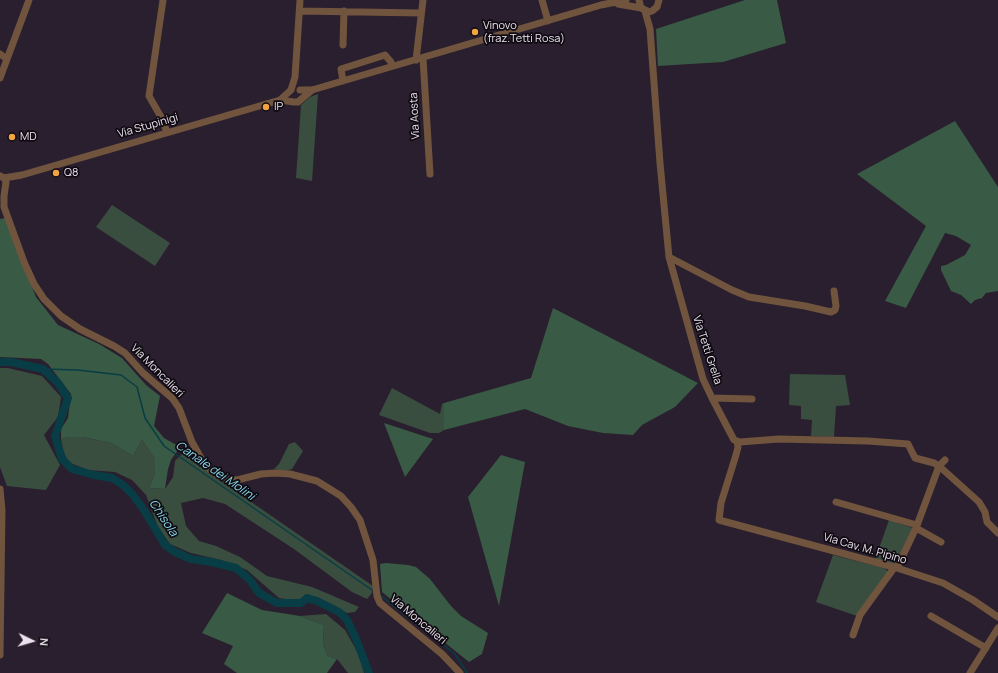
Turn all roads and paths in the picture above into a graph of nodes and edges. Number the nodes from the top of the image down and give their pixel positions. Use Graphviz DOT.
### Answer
graph roads {
  1 [pos="29,0"];
  2 [pos="162,0"];
  3 [pos="300,0"];
  4 [pos="423,0"];
  5 [pos="542,0"];
  6 [pos="626,0"];
  7 [pos="639,0"];
  8 [pos="609,4"];
  9 [pos="659,4"];
  10 [pos="643,10"];
  11 [pos="300,11"];
  12 [pos="344,11"];
  13 [pos="421,13"];
  14 [pos="548,22"];
  15 [pos="650,29"];
  16 [pos="343,45"];
  17 [pos="0,54"];
  18 [pos="7,59"];
  19 [pos="420,59"];
  20 [pos="392,66"];
  21 [pos="0,78"];
  22 [pos="343,81"];
  23 [pos="294,90"];
  24 [pos="312,90"];
  25 [pos="301,98"];
  26 [pos="280,100"];
  27 [pos="291,101"];
  28 [pos="167,132"];
  29 [pos="22,174"];
  30 [pos="430,174"];
  31 [pos="2,177"];
  32 [pos="3,189"];
  33 [pos="2,204"];
  34 [pos="669,257"];
  35 [pos="834,292"];
  36 [pos="712,398"];
  37 [pos="752,400"];
  38 [pos="737,441"];
  39 [pos="945,460"];
  40 [pos="939,466"];
  41 [pos="0,489"];
  42 [pos="836,502"];
  43 [pos="916,526"];
  44 [pos="998,534"];
  45 [pos="942,542"];
  46 [pos="1,555"];
  47 [pos="896,568"];
  48 [pos="931,616"];
  49 [pos="998,617"];
  50 [pos="998,628"];
  51 [pos="853,635"];
  52 [pos="986,648"];
  53 [pos="0,655"];
  54 [pos="460,673"];
  55 [pos="970,673"];
  1 -- 18 [label="street"];
  2 -- 28 [label="street"];
  3 -- 11 [label="street"];
  4 -- 13 [label="street, Via Aosta"];
  5 -- 14 [label="street"];
  6 -- 8 [label="street"];
  7 -- 10 [label="street"];
  8 -- 10 [label="street"];
  8 -- 14 [label="street"];
  9 -- 10 [label="street"];
  9 -- 15 [label="street, Via Tetti Grella"];
  10 -- 15 [label="street, Via Tetti Grella"];
  11 -- 12 [label="street"];
  11 -- 23 [label="street"];
  12 -- 13 [label="street"];
  12 -- 16 [label="street"];
  13 -- 19 [label="street, Via Aosta"];
  14 -- 19 [label="street"];
  15 -- 34 [label="street, Via Tetti Grella"];
  17 -- 18 [label="street"];
  18 -- 21 [label="street"];
  19 -- 20 [label="street"];
  19 -- 30 [label="street, Via Aosta"];
  20 -- 22 [label="street"];
  20 -- 22 [label="street"];
  22 -- 24 [label="street"];
  23 -- 24 [label="street"];
  23 -- 25 [label="street"];
  23 -- 26 [label="street, Via Stupinigi"];
  23 -- 27 [label="street"];
  24 -- 25 [label="street"];
  25 -- 27 [label="street"];
  26 -- 27 [label="street, Via Stupinigi"];
  26 -- 28 [label="street, Via Stupinigi"];
  28 -- 29 [label="street, Via Stupinigi"];
  29 -- 31 [label="street, Via Stupinigi"];
  29 -- 32 [label="street, Via Stupinigi"];
  31 -- 32 [label="street, Via Moncalieri"];
  32 -- 33 [label="street, Via Moncalieri"];
  33 -- 54 [label="street, Via Moncalieri"];
  34 -- 35 [label="street"];
  34 -- 36 [label="street, Via Tetti Grella"];
  36 -- 37 [label="street"];
  36 -- 38 [label="street, Via Tetti Grella"];
  38 -- 40 [label="street"];
  38 -- 47 [label="street, Via Cav. M. Pipino"];
  39 -- 40 [label="street"];
  40 -- 43 [label="street"];
  40 -- 44 [label="street"];
  41 -- 46 [label="street"];
  42 -- 43 [label="street"];
  43 -- 45 [label="street"];
  43 -- 47 [label="street"];
  46 -- 53 [label="street"];
  47 -- 49 [label="street, Via Cav. M. Pipino"];
  47 -- 51 [label="street"];
  48 -- 52 [label="street"];
  50 -- 52 [label="street"];
  52 -- 55 [label="street"];
}
